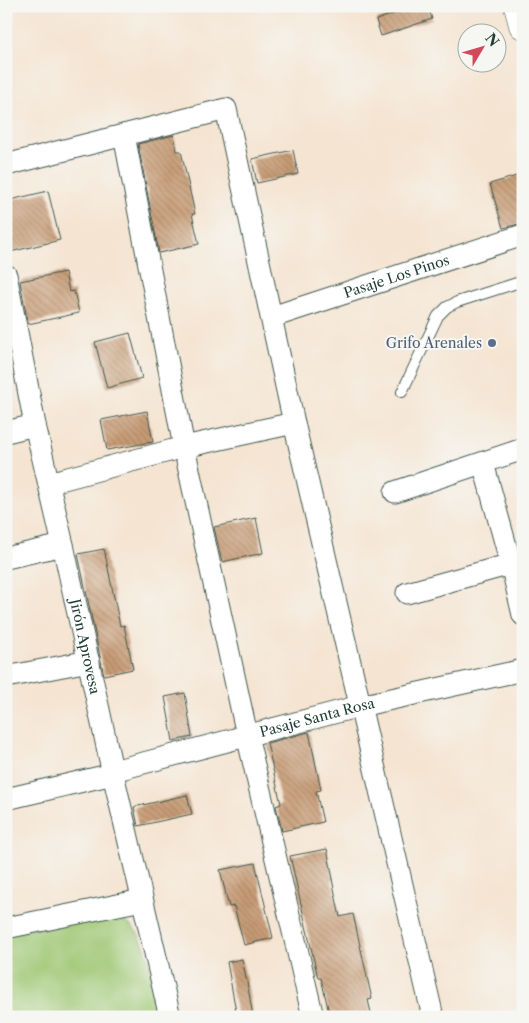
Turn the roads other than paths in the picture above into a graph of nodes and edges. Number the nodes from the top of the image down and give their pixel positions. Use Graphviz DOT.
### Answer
graph roads {
  1 [pos="518,6"];
  2 [pos="523,25"];
  3 [pos="124,136"];
  4 [pos="6,165"];
  5 [pos="523,235"];
  6 [pos="6,275"];
  7 [pos="523,281"];
  8 [pos="10,309"];
  9 [pos="272,317"];
  10 [pos="402,392"];
  11 [pos="294,423"];
  12 [pos="35,425"];
  13 [pos="6,432"];
  14 [pos="184,447"];
  15 [pos="523,449"];
  16 [pos="483,463"];
  17 [pos="49,483"];
  18 [pos="395,492"];
  19 [pos="63,545"];
  20 [pos="6,558"];
  21 [pos="511,564"];
  22 [pos="408,593"];
  23 [pos="523,615"];
  24 [pos="89,661"];
  25 [pos="523,670"];
  26 [pos="6,677"];
  27 [pos="360,706"];
  28 [pos="248,734"];
  29 [pos="113,773"];
  30 [pos="6,799"];
  31 [pos="142,900"];
  32 [pos="6,928"];
  33 [pos="170,1017"];
  34 [pos="313,1017"];
  35 [pos="433,1017"];
  1 -- 2 [label="main road"];
  3 -- 4 [label="street"];
  3 -- 9 [label="street"];
  3 -- 14 [label="street"];
  5 -- 9 [label="street, Pasaje Los Pinos"];
  6 -- 8 [label="street, Jirón Aprovesa"];
  7 -- 10 [label="lane"];
  8 -- 12 [label="street, Jirón Aprovesa"];
  9 -- 11 [label="street"];
  11 -- 14 [label="street"];
  11 -- 27 [label="street"];
  12 -- 13 [label="street"];
  12 -- 17 [label="street, Jirón Aprovesa"];
  14 -- 17 [label="street"];
  14 -- 28 [label="street"];
  15 -- 16 [label="street"];
  16 -- 18 [label="street"];
  16 -- 21 [label="street"];
  17 -- 19 [label="street, Jirón Aprovesa"];
  19 -- 20 [label="street"];
  19 -- 24 [label="street, Jirón Aprovesa"];
  21 -- 22 [label="street"];
  21 -- 23 [label="street"];
  24 -- 26 [label="street"];
  24 -- 29 [label="street, Jirón Aprovesa"];
  25 -- 27 [label="street, Pasaje Santa Rosa"];
  27 -- 28 [label="street, Pasaje Santa Rosa"];
  27 -- 35 [label="street"];
  28 -- 29 [label="street, Pasaje Santa Rosa"];
  28 -- 34 [label="street"];
  29 -- 30 [label="street, Pasaje Santa Rosa"];
  29 -- 31 [label="street, Jirón Aprovesa"];
  31 -- 32 [label="street"];
  31 -- 33 [label="street, Jirón Aprovesa"];
}
